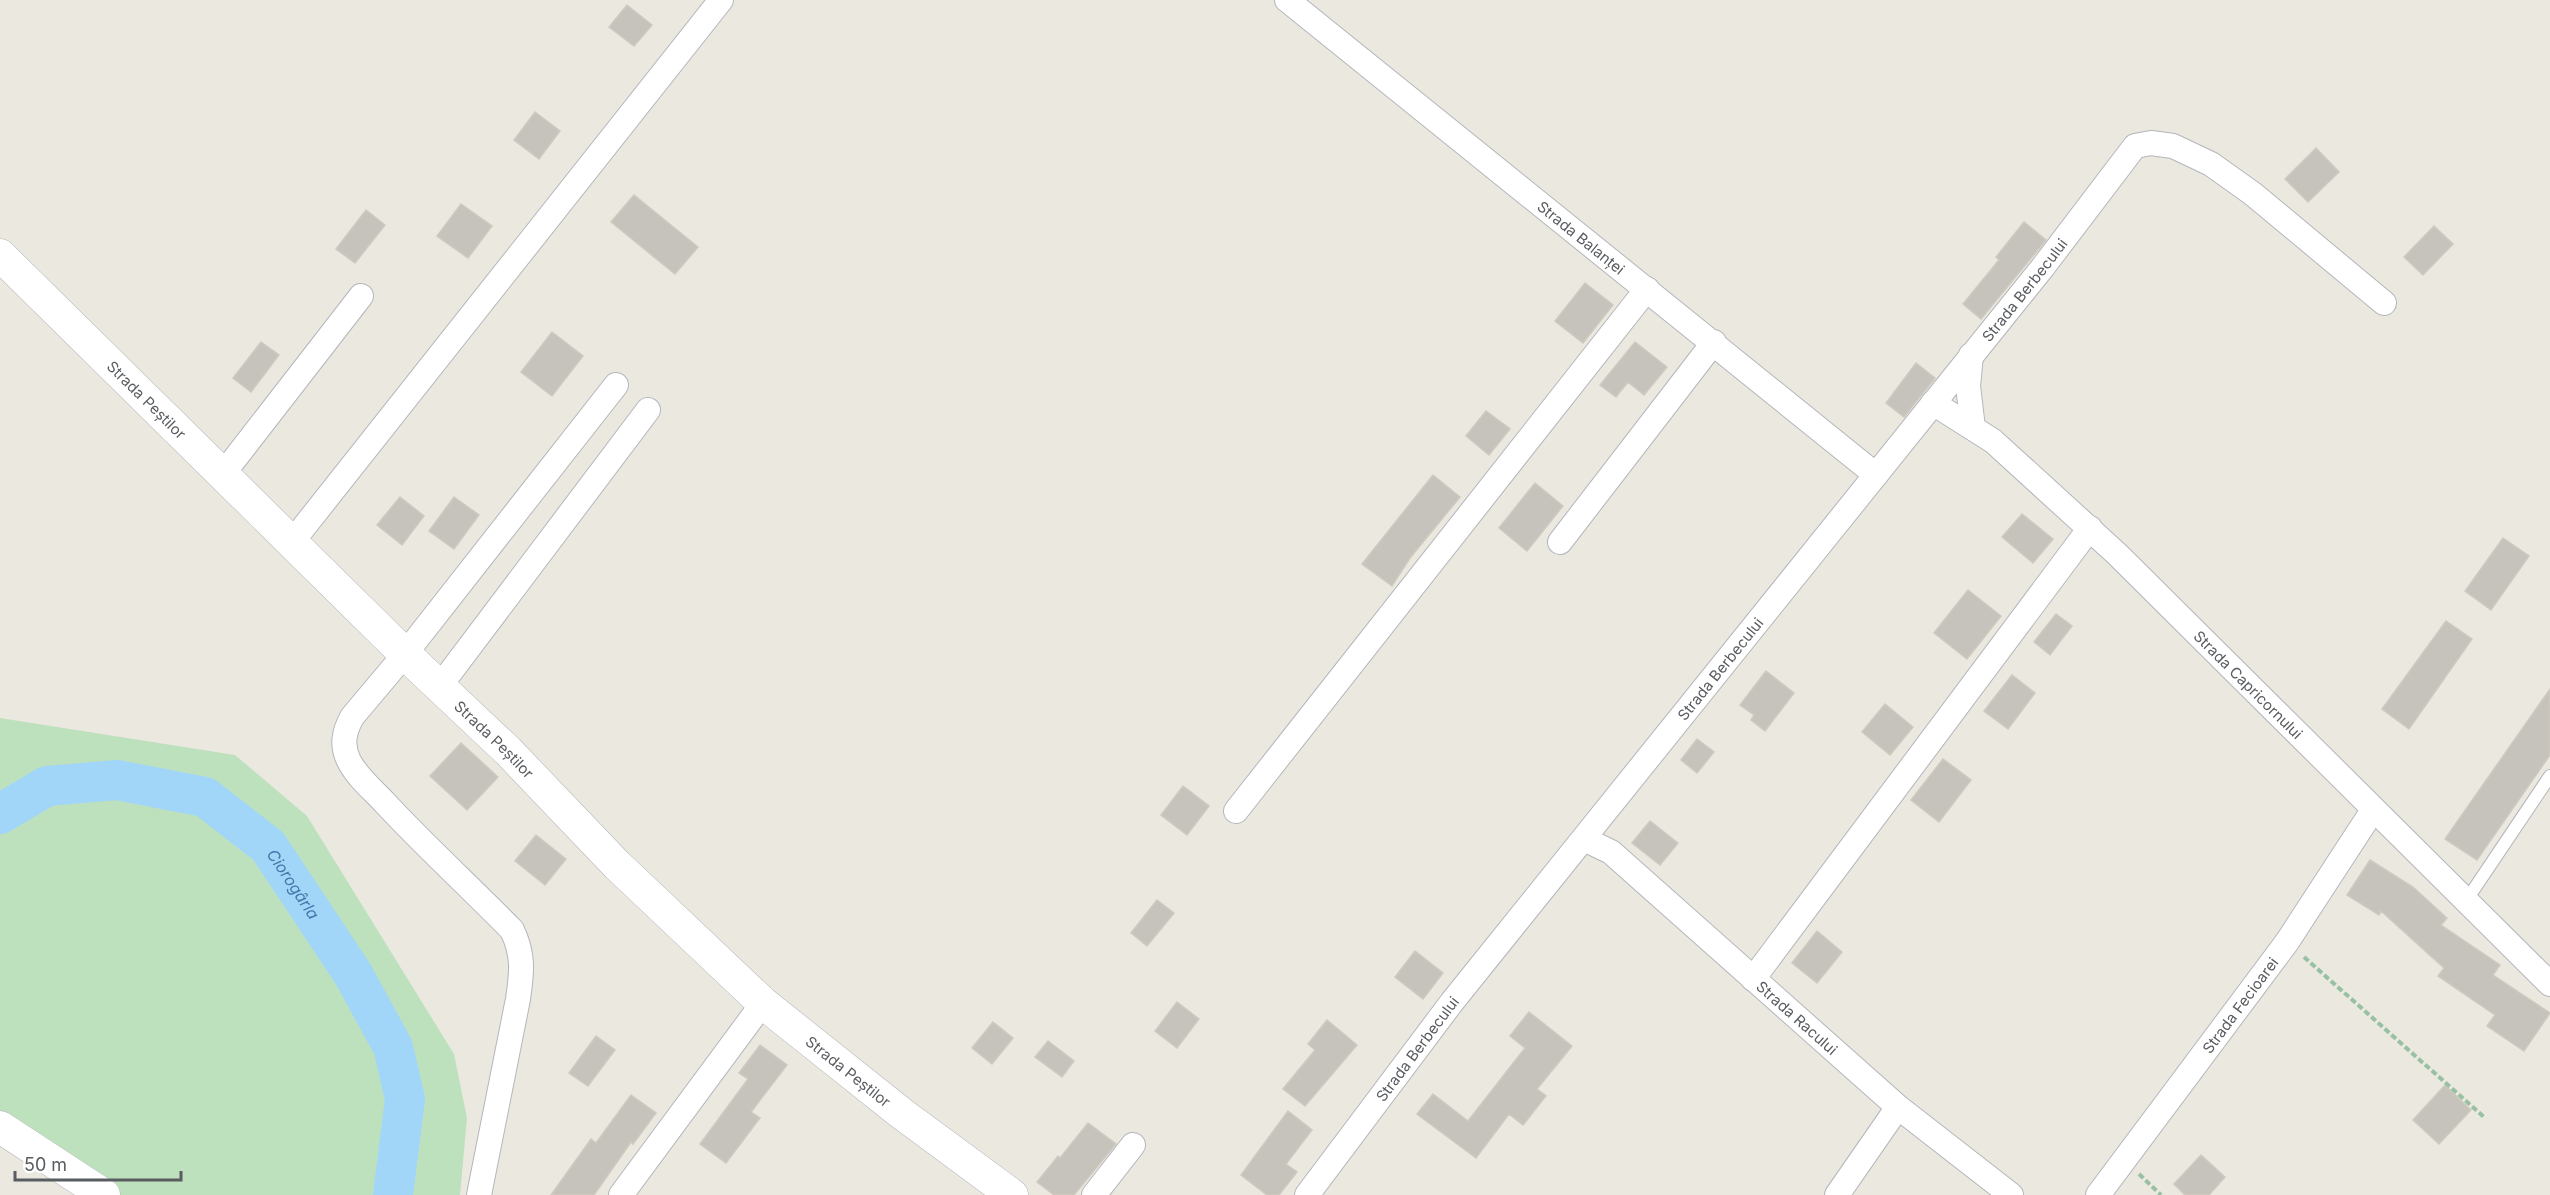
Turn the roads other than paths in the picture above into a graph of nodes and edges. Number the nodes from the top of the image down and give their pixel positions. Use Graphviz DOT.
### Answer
graph roads {
  1 [pos="720,0"];
  2 [pos="1287,0"];
  3 [pos="0,255"];
  4 [pos="1647,289"];
  5 [pos="361,296"];
  6 [pos="2384,303"];
  7 [pos="1714,342"];
  8 [pos="1971,355"];
  9 [pos="616,385"];
  10 [pos="1933,403"];
  11 [pos="648,410"];
  12 [pos="1973,428"];
  13 [pos="223,474"];
  14 [pos="1876,475"];
  15 [pos="2090,528"];
  16 [pos="292,542"];
  17 [pos="1560,542"];
  18 [pos="405,654"];
  19 [pos="440,686"];
  20 [pos="2550,776"];
  21 [pos="2373,810"];
  22 [pos="1236,811"];
  23 [pos="1584,839"];
  24 [pos="2466,901"];
  25 [pos="1753,979"];
  26 [pos="2550,984"];
  27 [pos="763,1003"];
  28 [pos="1899,1107"];
  29 [pos="0,1127"];
  30 [pos="1133,1145"];
  31 [pos="104,1195"];
  32 [pos="479,1195"];
  33 [pos="621,1195"];
  34 [pos="1012,1195"];
  35 [pos="1094,1195"];
  36 [pos="1307,1195"];
  37 [pos="1837,1195"];
  38 [pos="2011,1195"];
  39 [pos="2098,1195"];
  1 -- 16 [label="street"];
  2 -- 4 [label="street, Strada Balanței"];
  3 -- 13 [label="street, Strada Peștilor"];
  4 -- 7 [label="street, Strada Balanței"];
  4 -- 22 [label="street"];
  5 -- 13 [label="street"];
  6 -- 8 [label="street, Strada Berbecului"];
  7 -- 14 [label="street, Strada Balanței"];
  7 -- 17 [label="street"];
  8 -- 10 [label="street, Strada Berbecului"];
  8 -- 12 [label="street"];
  9 -- 18 [label="street"];
  10 -- 12 [label="street, Strada Capricornului"];
  10 -- 14 [label="street, Strada Berbecului"];
  11 -- 19 [label="street"];
  12 -- 15 [label="street, Strada Capricornului"];
  13 -- 16 [label="street, Strada Peștilor"];
  14 -- 23 [label="street, Strada Berbecului"];
  15 -- 21 [label="street, Strada Capricornului"];
  15 -- 25 [label="street"];
  16 -- 18 [label="street, Strada Peștilor"];
  18 -- 19 [label="street, Strada Peștilor"];
  18 -- 32 [label="street"];
  19 -- 27 [label="street, Strada Peștilor"];
  20 -- 24 [label="lane"];
  21 -- 24 [label="street, Strada Capricornului"];
  21 -- 39 [label="street, Strada Fecioarei"];
  23 -- 25 [label="street, Strada Racului"];
  23 -- 36 [label="street, Strada Berbecului"];
  24 -- 26 [label="street, Strada Capricornului"];
  25 -- 28 [label="street, Strada Racului"];
  27 -- 33 [label="street"];
  27 -- 34 [label="street, Strada Peștilor"];
  28 -- 37 [label="street"];
  28 -- 38 [label="street, Strada Racului"];
  29 -- 31 [label="street"];
  30 -- 35 [label="street"];
}
